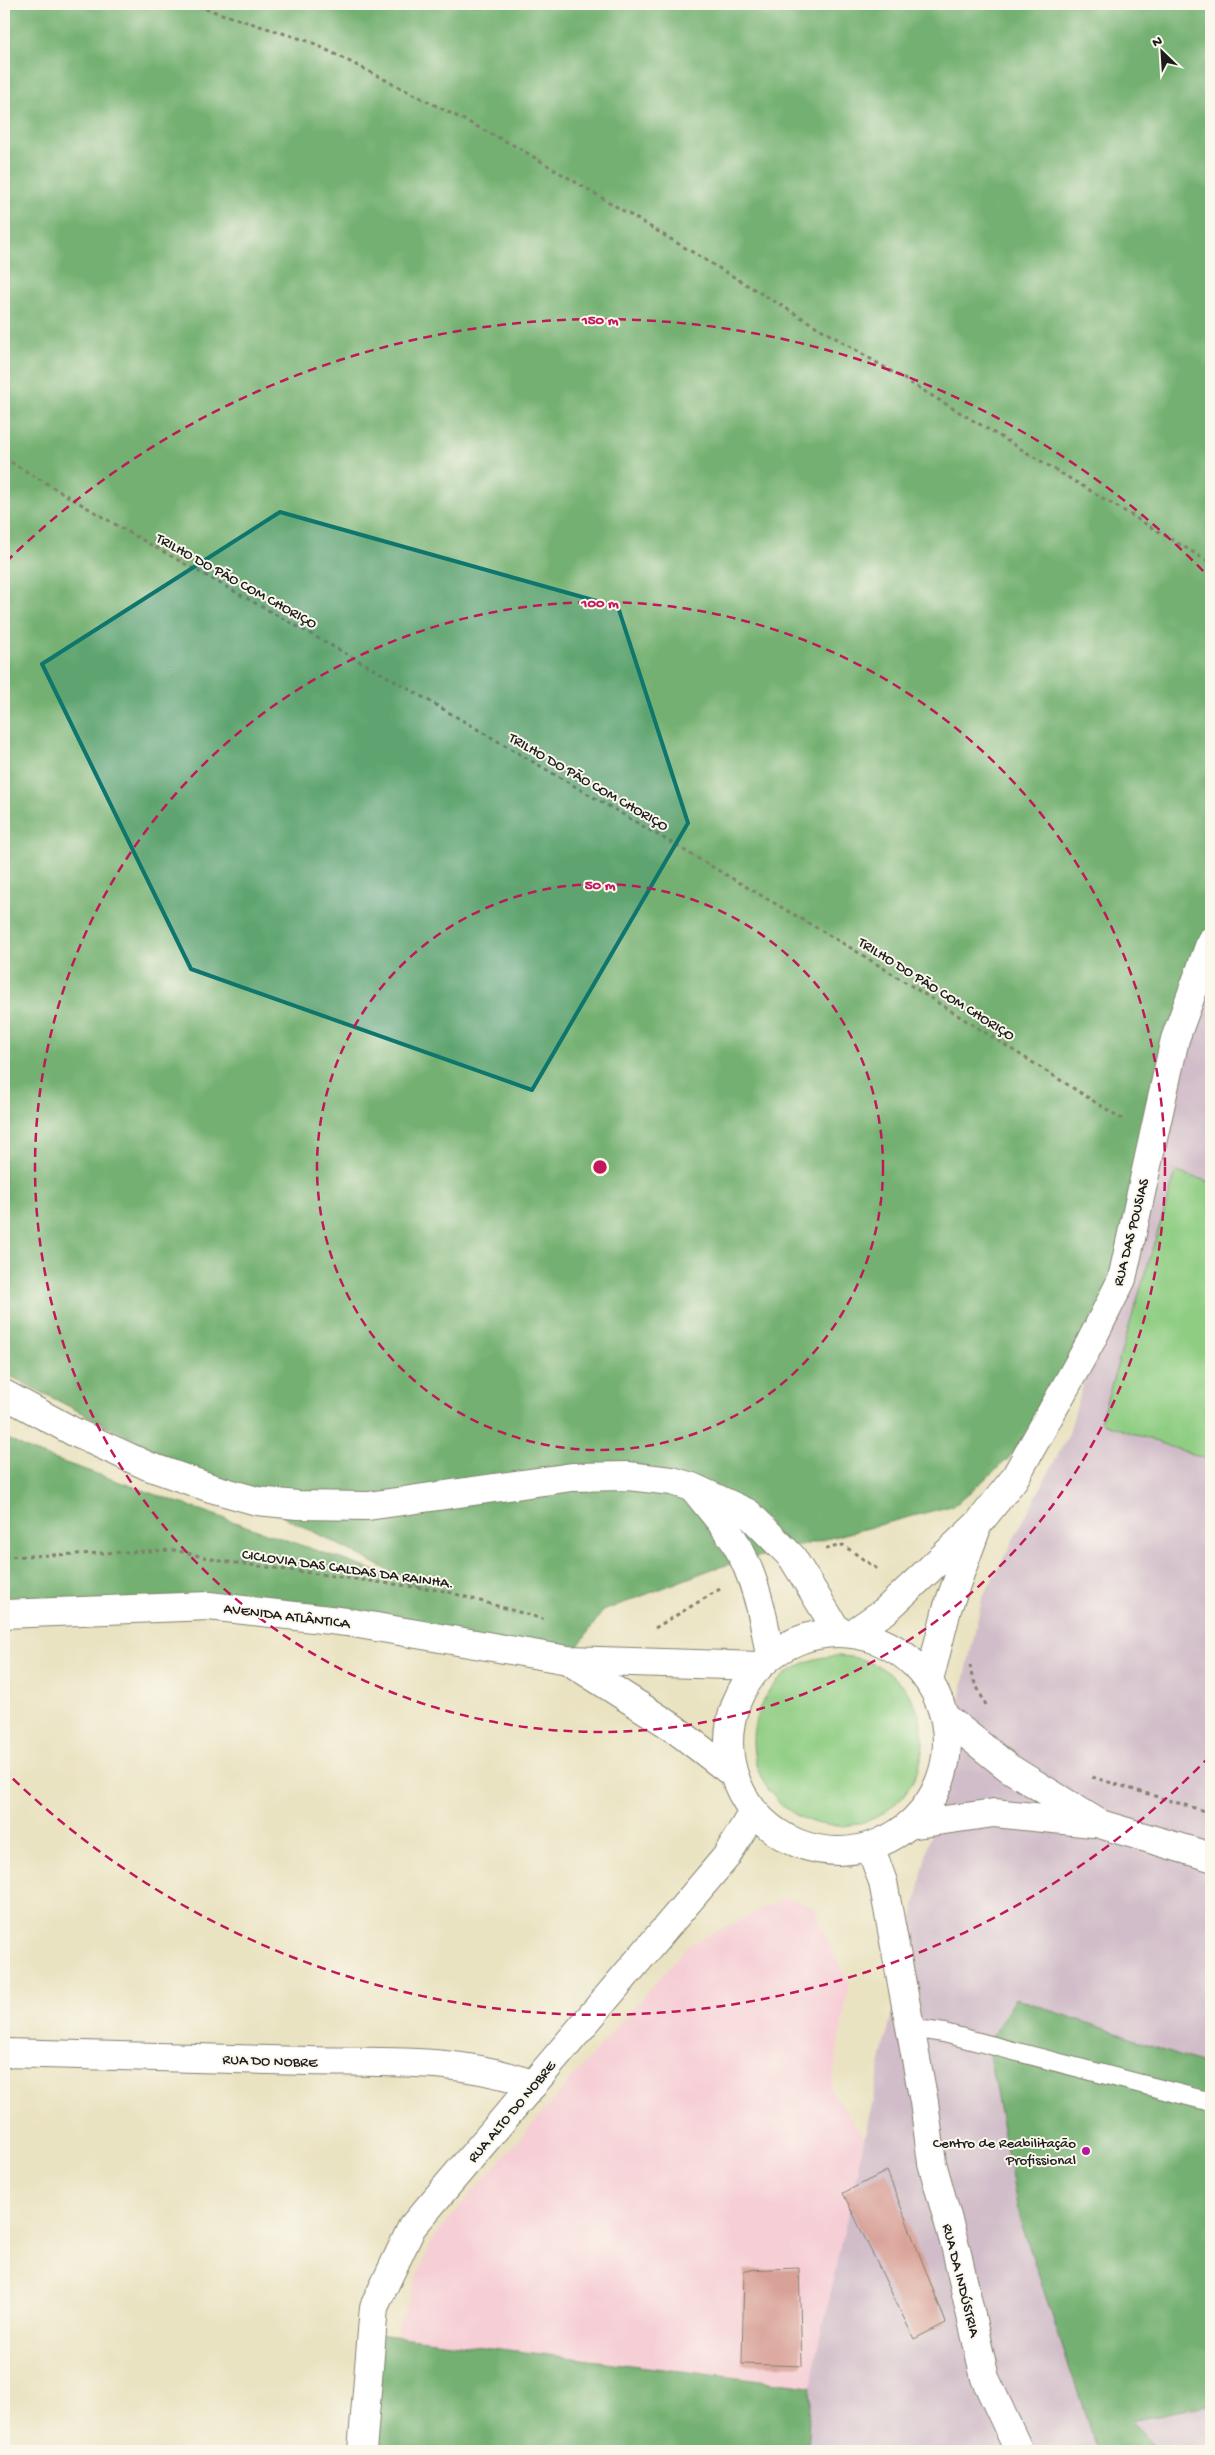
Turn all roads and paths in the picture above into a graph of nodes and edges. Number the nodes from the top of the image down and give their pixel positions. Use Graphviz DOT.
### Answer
graph roads {
  1 [pos="190,4"];
  2 [pos="4,458"];
  3 [pos="1211,563"];
  4 [pos="1211,941"];
  5 [pos="1153,1138"];
  6 [pos="4,1394"];
  7 [pos="692,1487"];
  8 [pos="978,1524"];
  9 [pos="817,1551"];
  10 [pos="4,1557"];
  11 [pos="885,1574"];
  12 [pos="724,1587"];
  13 [pos="4,1614"];
  14 [pos="550,1621"];
  15 [pos="652,1630"];
  16 [pos="846,1632"];
  17 [pos="568,1660"];
  18 [pos="969,1660"];
  19 [pos="764,1661"];
  20 [pos="929,1681"];
  21 [pos="990,1710"];
  22 [pos="945,1717"];
  23 [pos="732,1773"];
  24 [pos="1091,1777"];
  25 [pos="753,1812"];
  26 [pos="1211,1813"];
  27 [pos="909,1824"];
  28 [pos="1100,1824"];
  29 [pos="870,1846"];
  30 [pos="1211,1857"];
  31 [pos="910,2028"];
  32 [pos="4,2053"];
  33 [pos="533,2085"];
  34 [pos="1211,2102"];
  35 [pos="362,2451"];
  36 [pos="1020,2451"];
  1 -- 3 [label="path"];
  2 -- 5 [label="path, TRILHO DO PÃO COM CHORIÇO"];
  4 -- 5 [label="street, RUA DAS POUSIAS"];
  5 -- 8 [label="street, RUA DAS POUSIAS"];
  6 -- 7 [label="street"];
  7 -- 16 [label="street"];
  7 -- 19 [label="street"];
  8 -- 16 [label="street"];
  8 -- 20 [label="street"];
  9 -- 11 [label="path"];
  10 -- 14 [label="path, CICLOVIA DAS CALDAS DA RAINHA."];
  12 -- 15 [label="path"];
  13 -- 17 [label="street, AVENIDA ATLÂNTICA"];
  16 -- 19 [label="street, AVENIDA ATLÂNTICA"];
  16 -- 20 [label="street, AVENIDA ATLÂNTICA"];
  17 -- 19 [label="street, AVENIDA ATLÂNTICA"];
  17 -- 23 [label="street, AVENIDA ATLÂNTICA"];
  18 -- 21 [label="path"];
  19 -- 23 [label="street, AVENIDA ATLÂNTICA"];
  20 -- 22 [label="street, AVENIDA ATLÂNTICA"];
  22 -- 27 [label="street, AVENIDA ATLÂNTICA"];
  22 -- 28 [label="street, AVENIDA ATLÂNTICA"];
  23 -- 25 [label="street, AVENIDA ATLÂNTICA"];
  24 -- 26 [label="path"];
  25 -- 29 [label="street, AVENIDA ATLÂNTICA"];
  25 -- 33 [label="street, RUA ALTO DO NOBRE"];
  27 -- 28 [label="street, AVENIDA ATLÂNTICA"];
  27 -- 29 [label="street, AVENIDA ATLÂNTICA"];
  28 -- 30 [label="street, AVENIDA ATLÂNTICA"];
  29 -- 31 [label="street, RUA DA INDÚSTRIA"];
  31 -- 34 [label="lane"];
  31 -- 36 [label="street, RUA DA INDÚSTRIA"];
  32 -- 33 [label="street, RUA DO NOBRE"];
  33 -- 35 [label="street, RUA ALTO DO NOBRE"];
}
